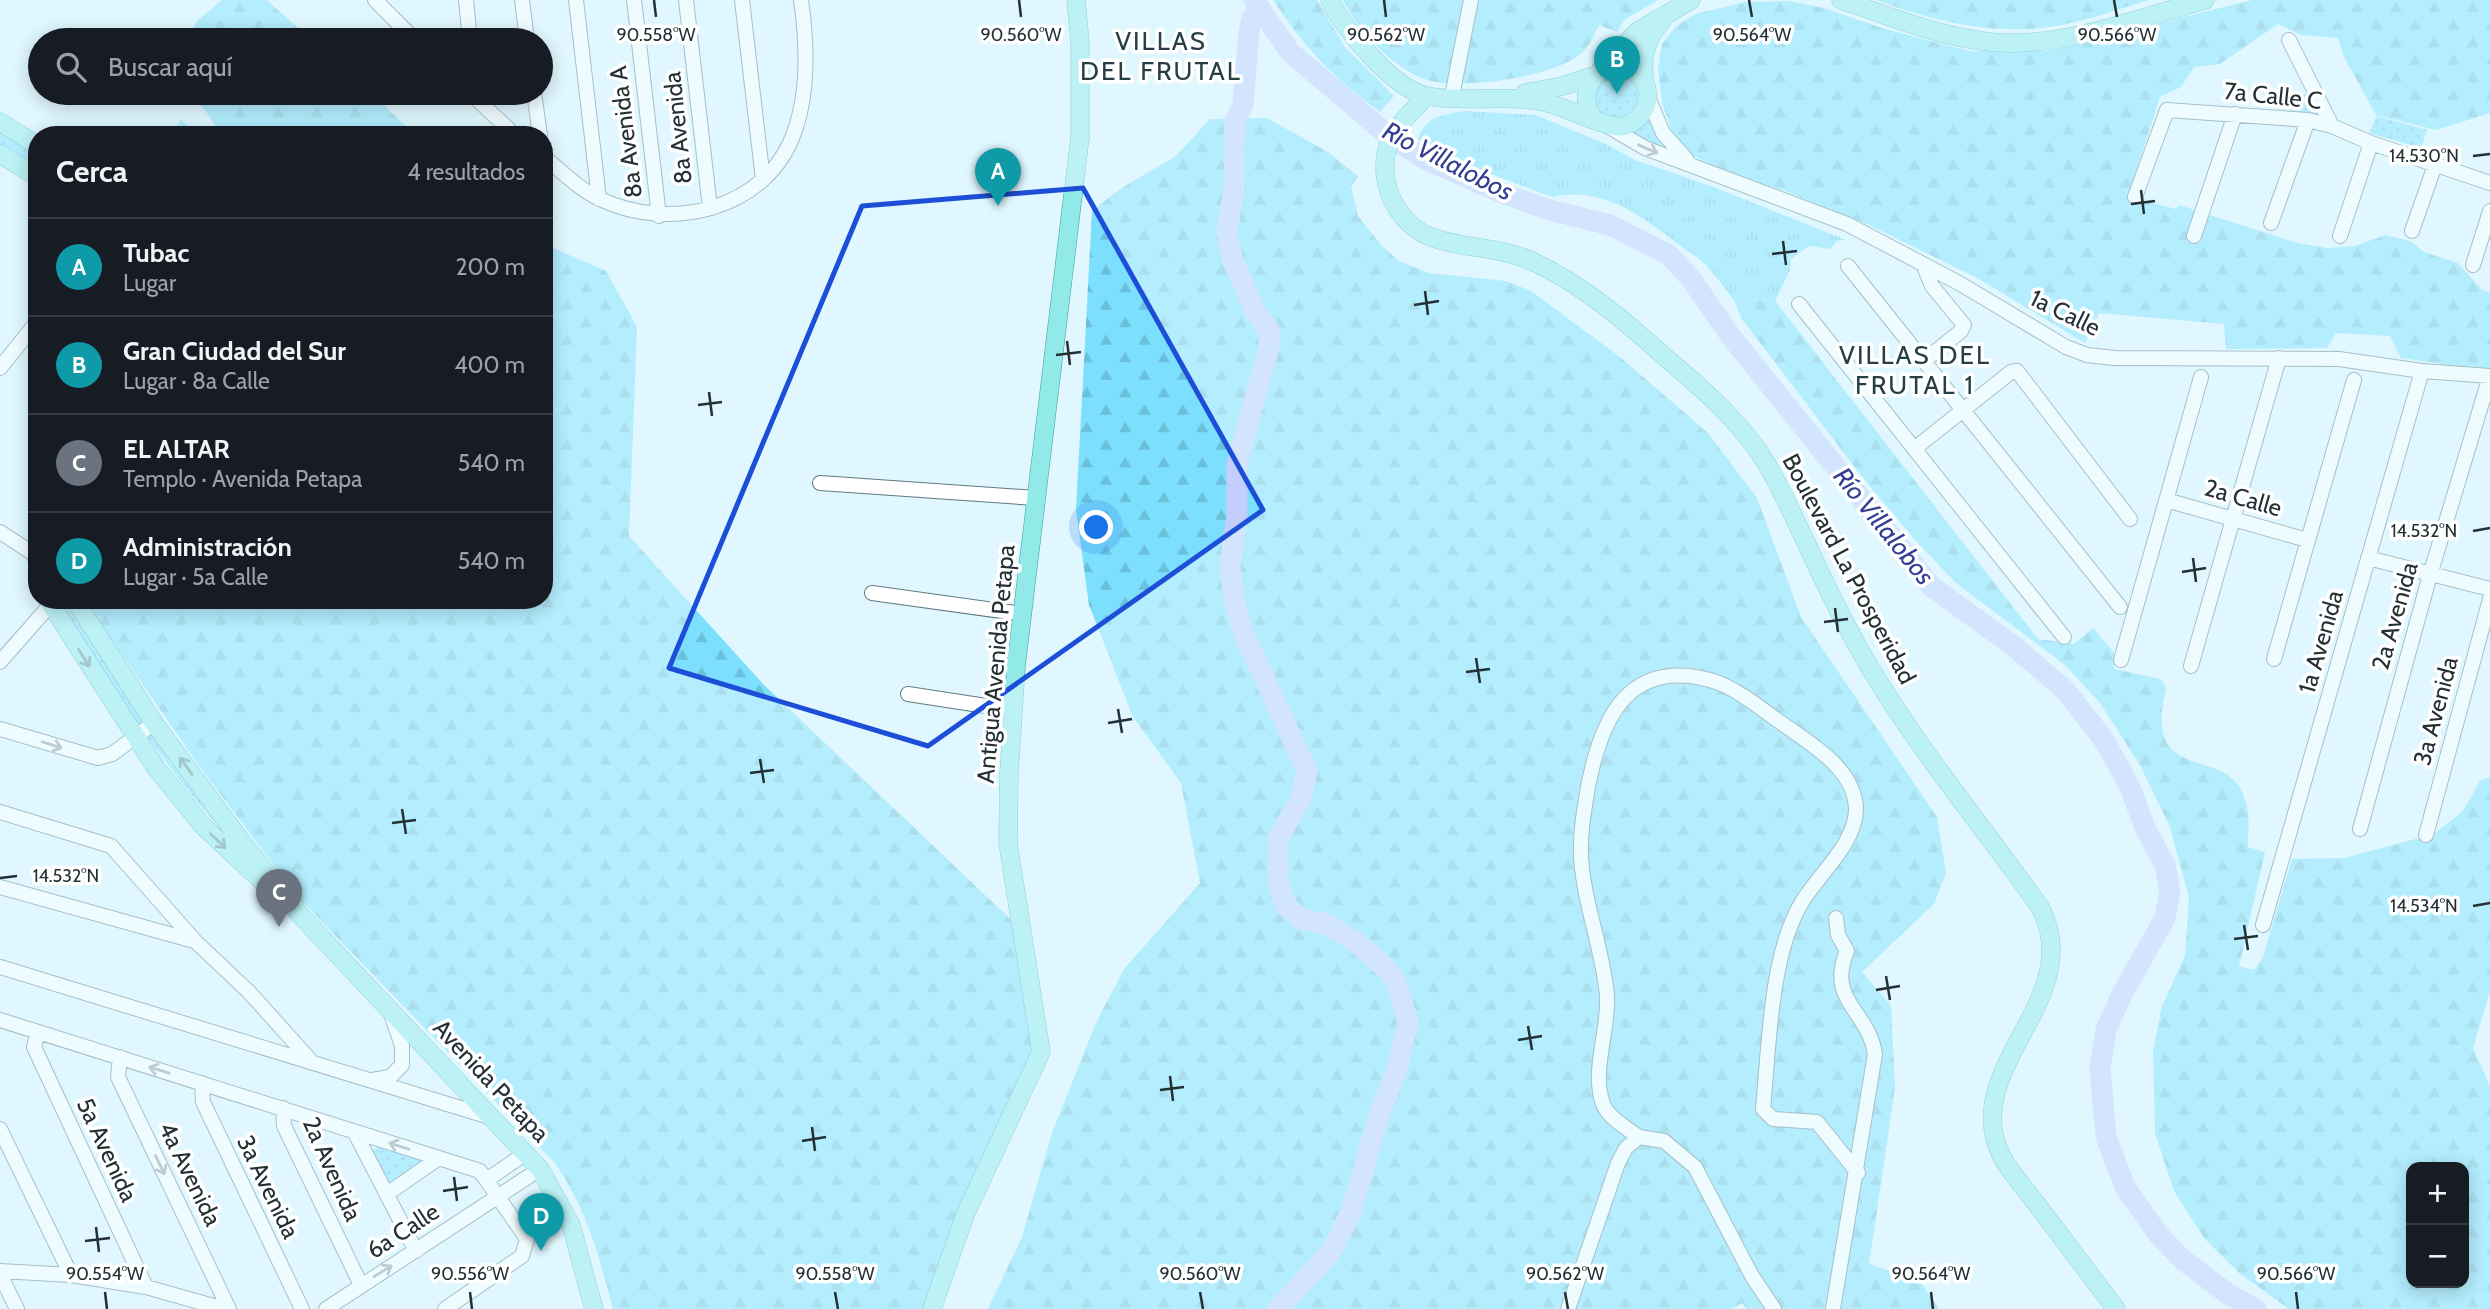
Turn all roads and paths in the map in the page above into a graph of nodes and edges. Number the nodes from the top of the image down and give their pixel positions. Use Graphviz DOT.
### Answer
graph roads {
  1 [pos="375,0"];
  2 [pos="522,0"];
  3 [pos="576,0"];
  4 [pos="634,0"];
  5 [pos="686,0"];
  6 [pos="741,0"];
  7 [pos="801,0"];
  8 [pos="1076,0"];
  9 [pos="1330,0"];
  10 [pos="1471,0"];
  11 [pos="1691,0"];
  12 [pos="1841,0"];
  13 [pos="2205,0"];
  14 [pos="464,3"];
  15 [pos="1668,14"];
  16 [pos="403,28"];
  17 [pos="468,28"];
  18 [pos="526,28"];
  19 [pos="2289,40"];
  20 [pos="1597,72"];
  21 [pos="1646,90"];
  22 [pos="1452,96"];
  23 [pos="1508,96"];
  24 [pos="1420,103"];
  25 [pos="484,105"];
  26 [pos="536,105"];
  27 [pos="2235,114"];
  28 [pos="2308,120"];
  29 [pos="0,122"];
  30 [pos="1602,123"];
  31 [pos="506,126"];
  32 [pos="539,126"];
  33 [pos="2332,126"];
  34 [pos="28,139"];
  35 [pos="2371,143"];
  36 [pos="0,154"];
  37 [pos="553,164"];
  38 [pos="1693,165"];
  39 [pos="2435,165"];
  40 [pos="28,171"];
  41 [pos="763,180"];
  42 [pos="2490,183"];
  43 [pos="2135,197"];
  44 [pos="599,199"];
  45 [pos="710,208"];
  46 [pos="2490,211"];
  47 [pos="659,216"];
  48 [pos="2271,223"];
  49 [pos="2412,231"];
  50 [pos="2194,236"];
  51 [pos="2340,236"];
  52 [pos="1923,264"];
  53 [pos="2473,265"];
  54 [pos="1848,266"];
  55 [pos="1799,304"];
  56 [pos="28,333"];
  57 [pos="2279,358"];
  58 [pos="1925,360"];
  59 [pos="0,368"];
  60 [pos="2422,372"];
  61 [pos="2490,376"];
  62 [pos="2201,377"];
  63 [pos="2354,380"];
  64 [pos="1965,409"];
  65 [pos="1914,449"];
  66 [pos="820,483"];
  67 [pos="1037,498"];
  68 [pos="2166,500"];
  69 [pos="2234,518"];
  70 [pos="2130,519"];
  71 [pos="0,531"];
  72 [pos="2307,540"];
  73 [pos="28,552"];
  74 [pos="2368,558"];
  75 [pos="2430,575"];
  76 [pos="2490,589"];
  77 [pos="872,593"];
  78 [pos="2490,599"];
  79 [pos="2120,607"];
  80 [pos="44,609"];
  81 [pos="53,609"];
  82 [pos="81,609"];
  83 [pos="1023,614"];
  84 [pos="2064,637"];
  85 [pos="2274,659"];
  86 [pos="2121,660"];
  87 [pos="0,662"];
  88 [pos="2191,666"];
  89 [pos="908,694"];
  90 [pos="1012,710"];
  91 [pos="154,723"];
  92 [pos="0,729"];
  93 [pos="134,737"];
  94 [pos="0,812"];
  95 [pos="2360,829"];
  96 [pos="2426,835"];
  97 [pos="0,887"];
  98 [pos="302,917"];
  99 [pos="1836,918"];
  100 [pos="2263,925"];
  101 [pos="196,942"];
  102 [pos="0,967"];
  103 [pos="388,1006"];
  104 [pos="0,1020"];
  105 [pos="38,1032"];
  106 [pos="120,1057"];
  107 [pos="314,1064"];
  108 [pos="360,1079"];
  109 [pos="202,1083"];
  110 [pos="283,1108"];
  111 [pos="493,1118"];
  112 [pos="0,1129"];
  113 [pos="354,1131"];
  114 [pos="1639,1137"];
  115 [pos="526,1153"];
  116 [pos="439,1158"];
  117 [pos="502,1169"];
  118 [pos="540,1169"];
  119 [pos="1857,1173"];
  120 [pos="488,1179"];
  121 [pos="515,1186"];
  122 [pos="387,1194"];
  123 [pos="499,1196"];
  124 [pos="416,1251"];
  125 [pos="0,1273"];
  126 [pos="71,1275"];
  127 [pos="361,1285"];
  128 [pos="146,1287"];
  129 [pos="18,1309"];
  130 [pos="227,1309"];
  131 [pos="302,1309"];
  132 [pos="326,1309"];
  133 [pos="445,1309"];
  134 [pos="594,1309"];
  135 [pos="932,1309"];
  136 [pos="1568,1309"];
  137 [pos="1774,1309"];
  138 [pos="1833,1309"];
  139 [pos="2116,1309"];
  1 -- 16 [label="street"];
  2 -- 18 [label="street"];
  3 -- 44 [label="street"];
  4 -- 47 [label="street, 8a Avenida A"];
  5 -- 45 [label="street, 8a Avenida"];
  6 -- 41 [label="street"];
  7 -- 41 [label="street"];
  8 -- 67 [label="main road, Antigua Avenida Petapa"];
  9 -- 24 [label="main road"];
  10 -- 22 [label="street"];
  11 -- 15 [label="main road"];
  12 -- 13 [label="main road"];
  14 -- 17 [label="street"];
  15 -- 20 [label="main road"];
  15 -- 21 [label="main road"];
  19 -- 33 [label="street"];
  20 -- 21 [label="main road"];
  20 -- 23 [label="main road, 1a Calle"];
  20 -- 30 [label="main road"];
  21 -- 30 [label="main road"];
  21 -- 38 [label="street, 1a Calle"];
  22 -- 23 [label="main road, 1a Calle"];
  22 -- 24 [label="main road, 1a Calle"];
  23 -- 30 [label="main road, 1a Calle"];
  24 -- 139 [label="main road, Boulevard La Prosperidad"];
  25 -- 31 [label="street"];
  26 -- 32 [label="street"];
  27 -- 28 [label="street, 7a Calle C"];
  27 -- 43 [label="street, 7a Calle C"];
  27 -- 50 [label="street"];
  28 -- 33 [label="street, 7a Calle C"];
  28 -- 48 [label="street"];
  29 -- 34 [label="main road"];
  30 -- 38 [label="street, 1a Calle, one-way"];
  33 -- 35 [label="street, 7a Calle C"];
  35 -- 39 [label="street, 7a Calle C"];
  35 -- 51 [label="street"];
  36 -- 40 [label="main road"];
  37 -- 44 [label="street"];
  38 -- 52 [label="street, 1a Calle"];
  39 -- 42 [label="street, 7a Calle C"];
  39 -- 49 [label="street"];
  41 -- 45 [label="street"];
  44 -- 47 [label="street"];
  45 -- 47 [label="street"];
  46 -- 53 [label="street"];
  52 -- 57 [label="street, 1a Calle"];
  52 -- 58 [label="street"];
  54 -- 58 [label="street"];
  55 -- 65 [label="street"];
  56 -- 59 [label="street"];
  57 -- 60 [label="street, 1a Calle"];
  57 -- 69 [label="street"];
  58 -- 64 [label="street"];
  60 -- 61 [label="street, 1a Calle"];
  60 -- 74 [label="street, 1a Avenida"];
  61 -- 75 [label="street, 2a Avenida"];
  62 -- 68 [label="street"];
  63 -- 72 [label="street"];
  64 -- 65 [label="street"];
  64 -- 70 [label="street"];
  64 -- 79 [label="street"];
  65 -- 84 [label="street"];
  66 -- 67 [label="street"];
  67 -- 83 [label="main road, Antigua Avenida Petapa"];
  68 -- 69 [label="street, 2a Calle"];
  68 -- 86 [label="street"];
  69 -- 72 [label="street, 2a Calle"];
  69 -- 88 [label="street"];
  71 -- 73 [label="street"];
  72 -- 85 [label="street"];
  74 -- 75 [label="street"];
  74 -- 100 [label="street, 1a Avenida"];
  75 -- 76 [label="street"];
  75 -- 95 [label="street, 2a Avenida"];
  77 -- 83 [label="street"];
  78 -- 96 [label="street, 3a Avenida"];
  80 -- 87 [label="street"];
  81 -- 93 [label="main road, Avenida Petapa, one-way"];
  82 -- 91 [label="main road, Avenida Petapa"];
  83 -- 90 [label="main road, Antigua Avenida Petapa"];
  89 -- 90 [label="street"];
  90 -- 135 [label="main road, Antigua Avenida Petapa"];
  91 -- 93 [label="street"];
  98 -- 91 [label="main road, Avenida Petapa, one-way"];
  92 -- 93 [label="street, one-way"];
  93 -- 98 [label="main road, Avenida Petapa, one-way"];
  94 -- 101 [label="street"];
  97 -- 101 [label="street"];
  98 -- 103 [label="main road, Avenida Petapa"];
  99 -- 119 [label="street"];
  101 -- 107 [label="street"];
  102 -- 107 [label="street"];
  103 -- 108 [label="street"];
  103 -- 111 [label="main road, Avenida Petapa"];
  104 -- 105 [label="street"];
  105 -- 106 [label="street"];
  105 -- 128 [label="street, 5a Avenida"];
  109 -- 106 [label="street, one-way"];
  106 -- 130 [label="street, 4a Avenida, one-way"];
  107 -- 108 [label="street"];
  108 -- 111 [label="street"];
  109 -- 110 [label="street"];
  109 -- 131 [label="street, 3a Avenida"];
  110 -- 113 [label="street"];
  110 -- 127 [label="street, 2a Avenida"];
  111 -- 115 [label="main road, Avenida Petapa"];
  112 -- 126 [label="street"];
  116 -- 113 [label="street, one-way"];
  113 -- 122 [label="street"];
  114 -- 119 [label="street"];
  114 -- 136 [label="street"];
  114 -- 137 [label="street"];
  115 -- 117 [label="street"];
  115 -- 118 [label="main road, Avenida Petapa"];
  116 -- 120 [label="street"];
  116 -- 122 [label="street"];
  117 -- 120 [label="street"];
  117 -- 121 [label="street"];
  118 -- 121 [label="street, 6a Calle"];
  118 -- 134 [label="main road, Avenida Petapa"];
  119 -- 138 [label="street"];
  120 -- 123 [label="street"];
  121 -- 123 [label="street, 6a Calle"];
  122 -- 124 [label="street"];
  123 -- 124 [label="street, 6a Calle"];
  123 -- 133 [label="street"];
  127 -- 124 [label="street, 6a Calle, one-way"];
  125 -- 126 [label="street"];
  125 -- 129 [label="street"];
  126 -- 128 [label="street"];
  127 -- 132 [label="street, 6a Calle"];
  128 -- 130 [label="street"];
}
